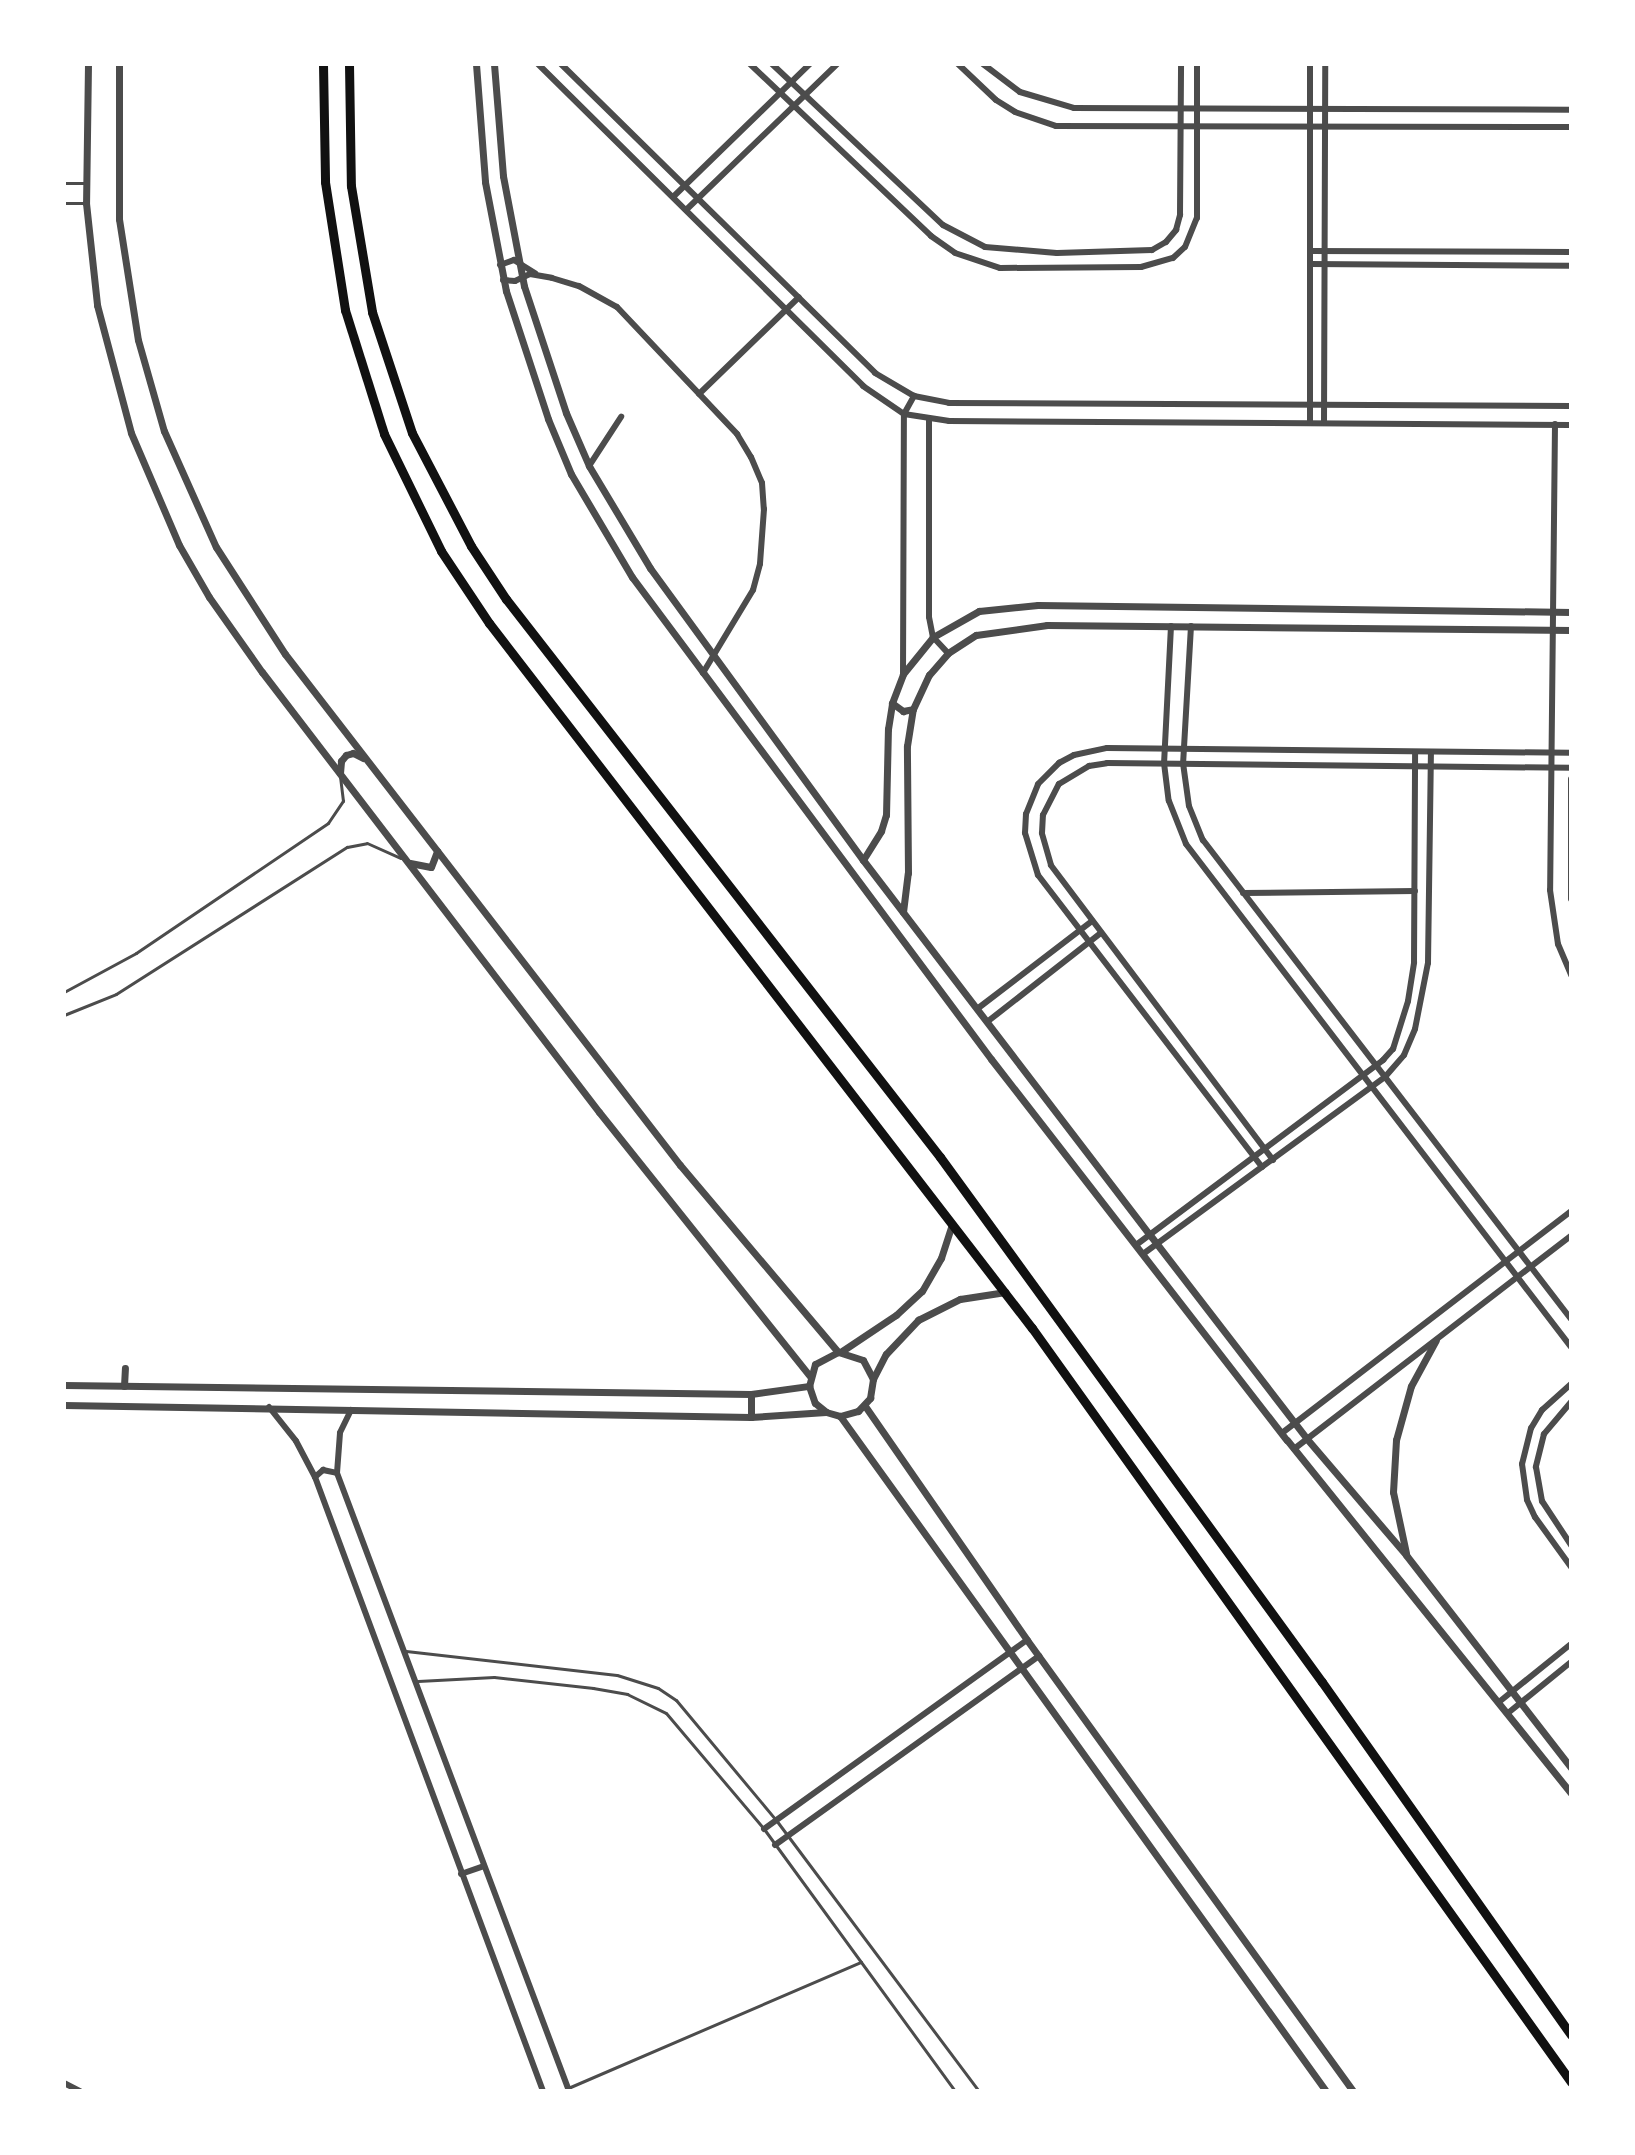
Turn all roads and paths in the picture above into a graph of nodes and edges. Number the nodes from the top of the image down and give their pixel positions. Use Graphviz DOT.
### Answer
graph roads {
  1 [pos="88,64"];
  2 [pos="119,64"];
  3 [pos="323,64"];
  4 [pos="349,64"];
  5 [pos="476,64"];
  6 [pos="494,64"];
  7 [pos="538,64"];
  8 [pos="561,64"];
  9 [pos="750,64"];
  10 [pos="772,64"];
  11 [pos="810,64"];
  12 [pos="837,64"];
  13 [pos="958,64"];
  14 [pos="983,64"];
  15 [pos="1181,64"];
  16 [pos="1197,64"];
  17 [pos="1310,64"];
  18 [pos="1325,64"];
  19 [pos="790,83"];
  20 [pos="779,94"];
  21 [pos="803,96"];
  22 [pos="793,107"];
  23 [pos="1181,108"];
  24 [pos="1198,108"];
  25 [pos="1310,109"];
  26 [pos="1325,109"];
  27 [pos="1571,110"];
  28 [pos="1310,125"];
  29 [pos="1325,125"];
  30 [pos="1181,126"];
  31 [pos="1198,126"];
  32 [pos="1571,127"];
  33 [pos="64,183"];
  34 [pos="86,183"];
  35 [pos="685,184"];
  36 [pos="673,197"];
  37 [pos="699,198"];
  38 [pos="64,203"];
  39 [pos="86,203"];
  40 [pos="686,210"];
  41 [pos="1310,251"];
  42 [pos="1325,251"];
  43 [pos="1571,252"];
  44 [pos="519,261"];
  45 [pos="1310,264"];
  46 [pos="1325,264"];
  47 [pos="500,265"];
  48 [pos="1571,266"];
  49 [pos="538,275"];
  50 [pos="522,277"];
  51 [pos="503,280"];
  52 [pos="799,297"];
  53 [pos="786,310"];
  54 [pos="699,394"];
  55 [pos="914,396"];
  56 [pos="1310,404"];
  57 [pos="1324,404"];
  58 [pos="1571,406"];
  59 [pos="904,414"];
  60 [pos="621,417"];
  61 [pos="929,420"];
  62 [pos="1310,423"];
  63 [pos="1324,423"];
  64 [pos="1555,424"];
  65 [pos="1571,425"];
  66 [pos="589,466"];
  67 [pos="1553,612"];
  68 [pos="1571,612"];
  69 [pos="1171,626"];
  70 [pos="1191,626"];
  71 [pos="1553,630"];
  72 [pos="1571,630"];
  73 [pos="933,637"];
  74 [pos="948,653"];
  75 [pos="712,657"];
  76 [pos="703,673"];
  77 [pos="903,674"];
  78 [pos="892,703"];
  79 [pos="913,709"];
  80 [pos="1164,749"];
  81 [pos="1183,749"];
  82 [pos="1415,752"];
  83 [pos="1431,752"];
  84 [pos="1551,753"];
  85 [pos="1571,753"];
  86 [pos="369,761"];
  87 [pos="1164,763"];
  88 [pos="1183,763"];
  89 [pos="1415,766"];
  90 [pos="1430,766"];
  91 [pos="1551,767"];
  92 [pos="1571,768"];
  93 [pos="340,773"];
  94 [pos="1571,779"];
  95 [pos="437,850"];
  96 [pos="863,860"];
  97 [pos="408,862"];
  98 [pos="1415,891"];
  99 [pos="1242,893"];
  100 [pos="1571,899"];
  101 [pos="903,912"];
  102 [pos="1092,921"];
  103 [pos="1080,930"];
  104 [pos="1101,933"];
  105 [pos="1089,942"];
  106 [pos="1026,972"];
  107 [pos="1571,975"];
  108 [pos="1035,984"];
  109 [pos="64,992"];
  110 [pos="977,1009"];
  111 [pos="64,1015"];
  112 [pos="987,1022"];
  113 [pos="1376,1065"];
  114 [pos="1362,1076"];
  115 [pos="1385,1077"];
  116 [pos="1371,1087"];
  117 [pos="1320,1106"];
  118 [pos="1234,1108"];
  119 [pos="1222,1116"];
  120 [pos="1329,1119"];
  121 [pos="1264,1148"];
  122 [pos="1253,1156"];
  123 [pos="1273,1160"];
  124 [pos="1262,1167"];
  125 [pos="1571,1211"];
  126 [pos="952,1221"];
  127 [pos="1150,1235"];
  128 [pos="1571,1236"];
  129 [pos="1157,1244"];
  130 [pos="1136,1245"];
  131 [pos="1519,1251"];
  132 [pos="1143,1254"];
  133 [pos="1505,1261"];
  134 [pos="1531,1267"];
  135 [pos="1517,1277"];
  136 [pos="1006,1292"];
  137 [pos="1571,1319"];
  138 [pos="1436,1340"];
  139 [pos="1571,1347"];
  140 [pos="840,1352"];
  141 [pos="125,1368"];
  142 [pos="873,1379"];
  143 [pos="809,1381"];
  144 [pos="1571,1384"];
  145 [pos="64,1385"];
  146 [pos="124,1386"];
  147 [pos="751,1394"];
  148 [pos="1571,1402"];
  149 [pos="64,1405"];
  150 [pos="865,1406"];
  151 [pos="269,1407"];
  152 [pos="351,1410"];
  153 [pos="826,1412"];
  154 [pos="840,1416"];
  155 [pos="751,1417"];
  156 [pos="1295,1423"];
  157 [pos="1282,1433"];
  158 [pos="1307,1439"];
  159 [pos="1294,1449"];
  160 [pos="337,1473"];
  161 [pos="315,1477"];
  162 [pos="1571,1545"];
  163 [pos="1406,1555"];
  164 [pos="1571,1567"];
  165 [pos="1027,1640"];
  166 [pos="1571,1644"];
  167 [pos="404,1651"];
  168 [pos="1011,1651"];
  169 [pos="1039,1656"];
  170 [pos="1571,1662"];
  171 [pos="1023,1668"];
  172 [pos="414,1682"];
  173 [pos="1512,1691"];
  174 [pos="1499,1702"];
  175 [pos="1520,1703"];
  176 [pos="1508,1713"];
  177 [pos="857,1762"];
  178 [pos="1571,1768"];
  179 [pos="869,1778"];
  180 [pos="1571,1793"];
  181 [pos="776,1820"];
  182 [pos="764,1829"];
  183 [pos="788,1836"];
  184 [pos="775,1845"];
  185 [pos="484,1866"];
  186 [pos="461,1874"];
  187 [pos="861,1962"];
  188 [pos="1571,2035"];
  189 [pos="1571,2082"];
  190 [pos="64,2083"];
  191 [pos="568,2089"];
  192 [pos="80,2091"];
  193 [pos="543,2091"];
  194 [pos="955,2091"];
  195 [pos="979,2091"];
  196 [pos="1326,2091"];
  197 [pos="1353,2091"];
  1 -- 34 [label="street"];
  2 -- 86 [label="street"];
  3 -- 126 [label="highway"];
  4 -- 188 [label="highway"];
  5 -- 47 [label="street"];
  6 -- 44 [label="street"];
  7 -- 36 [label="street"];
  8 -- 35 [label="street"];
  9 -- 20 [label="street"];
  10 -- 19 [label="street"];
  11 -- 19 [label="street"];
  12 -- 21 [label="street"];
  13 -- 30 [label="street"];
  14 -- 23 [label="street"];
  15 -- 23 [label="street"];
  16 -- 24 [label="street"];
  17 -- 25 [label="street"];
  18 -- 26 [label="street"];
  19 -- 20 [label="street"];
  19 -- 21 [label="street"];
  20 -- 22 [label="street"];
  20 -- 35 [label="street"];
  21 -- 22 [label="street"];
  21 -- 30 [label="street"];
  22 -- 31 [label="street"];
  22 -- 37 [label="street"];
  23 -- 24 [label="street"];
  23 -- 30 [label="street"];
  24 -- 25 [label="street"];
  24 -- 31 [label="street"];
  25 -- 26 [label="street"];
  25 -- 28 [label="street"];
  26 -- 27 [label="street"];
  26 -- 29 [label="street"];
  28 -- 29 [label="street"];
  28 -- 31 [label="street"];
  28 -- 41 [label="street"];
  29 -- 32 [label="street"];
  29 -- 42 [label="street"];
  30 -- 31 [label="street"];
  33 -- 34 [label="lane"];
  34 -- 39 [label="street"];
  35 -- 36 [label="street"];
  35 -- 37 [label="street"];
  36 -- 40 [label="street"];
  37 -- 40 [label="street"];
  37 -- 52 [label="street"];
  38 -- 39 [label="lane"];
  39 -- 93 [label="street"];
  40 -- 53 [label="street"];
  41 -- 42 [label="street"];
  41 -- 45 [label="street"];
  42 -- 43 [label="street"];
  42 -- 46 [label="street"];
  44 -- 47 [label="street"];
  44 -- 49 [label="street"];
  44 -- 50 [label="street"];
  45 -- 46 [label="street"];
  45 -- 56 [label="street"];
  46 -- 48 [label="street"];
  46 -- 57 [label="street"];
  47 -- 51 [label="street"];
  49 -- 50 [label="street"];
  49 -- 54 [label="street"];
  50 -- 51 [label="street"];
  50 -- 66 [label="street"];
  51 -- 76 [label="street"];
  52 -- 53 [label="street"];
  52 -- 55 [label="street"];
  53 -- 54 [label="street"];
  53 -- 59 [label="street"];
  54 -- 75 [label="street"];
  55 -- 56 [label="street"];
  55 -- 59 [label="street"];
  56 -- 57 [label="street"];
  56 -- 62 [label="street"];
  57 -- 58 [label="street"];
  57 -- 63 [label="street"];
  59 -- 61 [label="street"];
  59 -- 77 [label="street"];
  60 -- 66 [label="street"];
  61 -- 62 [label="street"];
  61 -- 73 [label="street"];
  62 -- 63 [label="street"];
  63 -- 64 [label="street"];
  64 -- 65 [label="street"];
  64 -- 67 [label="street"];
  66 -- 75 [label="street"];
  67 -- 68 [label="street"];
  67 -- 71 [label="street"];
  67 -- 73 [label="street"];
  69 -- 70 [label="street"];
  69 -- 74 [label="street"];
  69 -- 80 [label="street"];
  70 -- 71 [label="street"];
  70 -- 81 [label="street"];
  71 -- 72 [label="street"];
  71 -- 84 [label="street"];
  73 -- 74 [label="street"];
  73 -- 77 [label="street"];
  74 -- 79 [label="street"];
  75 -- 76 [label="street"];
  75 -- 96 [label="street"];
  76 -- 130 [label="street"];
  77 -- 78 [label="street"];
  78 -- 79 [label="street"];
  78 -- 96 [label="street"];
  79 -- 101 [label="street"];
  80 -- 81 [label="street"];
  80 -- 87 [label="street"];
  80 -- 103 [label="street"];
  81 -- 82 [label="street"];
  81 -- 88 [label="street"];
  82 -- 83 [label="street"];
  82 -- 89 [label="street"];
  83 -- 84 [label="street"];
  83 -- 90 [label="street"];
  84 -- 85 [label="street"];
  84 -- 91 [label="street"];
  86 -- 93 [label="street"];
  86 -- 95 [label="street"];
  87 -- 88 [label="street"];
  87 -- 102 [label="street"];
  87 -- 114 [label="street"];
  88 -- 89 [label="street"];
  88 -- 99 [label="street"];
  89 -- 90 [label="street"];
  89 -- 98 [label="street"];
  90 -- 91 [label="street"];
  90 -- 115 [label="street"];
  91 -- 92 [label="street"];
  91 -- 107 [label="street"];
  93 -- 97 [label="street"];
  93 -- 109 [label="lane"];
  94 -- 100 [label="street"];
  95 -- 97 [label="street"];
  95 -- 140 [label="street"];
  96 -- 101 [label="street"];
  97 -- 111 [label="lane"];
  97 -- 143 [label="street"];
  98 -- 99 [label="street"];
  98 -- 113 [label="street"];
  99 -- 113 [label="street"];
  101 -- 110 [label="street"];
  102 -- 103 [label="street"];
  102 -- 104 [label="street"];
  103 -- 105 [label="street"];
  103 -- 106 [label="street"];
  104 -- 105 [label="street"];
  104 -- 118 [label="street"];
  105 -- 108 [label="street"];
  105 -- 119 [label="street"];
  106 -- 108 [label="street"];
  106 -- 110 [label="street"];
  108 -- 112 [label="street"];
  110 -- 112 [label="street"];
  112 -- 127 [label="street"];
  113 -- 114 [label="street"];
  113 -- 115 [label="street"];
  114 -- 116 [label="street"];
  114 -- 117 [label="street"];
  115 -- 116 [label="street"];
  115 -- 131 [label="street"];
  116 -- 120 [label="street"];
  116 -- 133 [label="street"];
  117 -- 120 [label="street"];
  117 -- 121 [label="street"];
  118 -- 119 [label="street"];
  118 -- 121 [label="street"];
  119 -- 122 [label="street"];
  120 -- 123 [label="street"];
  121 -- 122 [label="street"];
  121 -- 123 [label="street"];
  122 -- 124 [label="street"];
  122 -- 127 [label="street"];
  123 -- 124 [label="street"];
  124 -- 129 [label="street"];
  125 -- 131 [label="street"];
  126 -- 136 [label="highway"];
  126 -- 140 [label="street"];
  127 -- 129 [label="street"];
  127 -- 130 [label="street"];
  128 -- 134 [label="street"];
  129 -- 132 [label="street"];
  129 -- 156 [label="street"];
  130 -- 132 [label="street"];
  131 -- 133 [label="street"];
  131 -- 134 [label="street"];
  132 -- 157 [label="street"];
  133 -- 135 [label="street"];
  133 -- 156 [label="street"];
  134 -- 135 [label="street"];
  134 -- 137 [label="street"];
  135 -- 138 [label="street"];
  135 -- 139 [label="street"];
  136 -- 142 [label="street"];
  136 -- 189 [label="highway"];
  138 -- 158 [label="street"];
  138 -- 163 [label="street"];
  140 -- 142 [label="street"];
  140 -- 143 [label="street"];
  141 -- 146 [label="street"];
  142 -- 150 [label="street"];
  143 -- 147 [label="street"];
  143 -- 153 [label="street"];
  144 -- 164 [label="street"];
  145 -- 146 [label="street"];
  146 -- 147 [label="street"];
  147 -- 155 [label="street"];
  148 -- 162 [label="street"];
  149 -- 151 [label="street"];
  150 -- 154 [label="street"];
  150 -- 165 [label="street"];
  151 -- 152 [label="street"];
  151 -- 161 [label="street"];
  152 -- 155 [label="street"];
  152 -- 160 [label="street"];
  153 -- 154 [label="street"];
  153 -- 155 [label="street"];
  154 -- 168 [label="street"];
  156 -- 157 [label="street"];
  156 -- 158 [label="street"];
  157 -- 159 [label="street"];
  158 -- 159 [label="street"];
  158 -- 163 [label="street"];
  159 -- 174 [label="street"];
  160 -- 161 [label="street"];
  160 -- 167 [label="street"];
  161 -- 186 [label="street"];
  163 -- 173 [label="street"];
  165 -- 168 [label="street"];
  165 -- 169 [label="street"];
  166 -- 173 [label="street"];
  167 -- 172 [label="street"];
  167 -- 181 [label="lane"];
  168 -- 171 [label="street"];
  168 -- 177 [label="street"];
  169 -- 171 [label="street"];
  169 -- 197 [label="street"];
  170 -- 175 [label="street"];
  171 -- 179 [label="street"];
  171 -- 196 [label="street"];
  172 -- 182 [label="lane"];
  172 -- 185 [label="street"];
  173 -- 174 [label="street"];
  173 -- 175 [label="street"];
  174 -- 176 [label="street"];
  175 -- 176 [label="street"];
  175 -- 178 [label="street"];
  176 -- 180 [label="street"];
  177 -- 179 [label="street"];
  177 -- 181 [label="street"];
  179 -- 183 [label="street"];
  181 -- 182 [label="street"];
  181 -- 183 [label="lane"];
  182 -- 184 [label="lane"];
  183 -- 184 [label="street"];
  183 -- 195 [label="lane"];
  184 -- 187 [label="lane"];
  185 -- 186 [label="street"];
  185 -- 191 [label="street"];
  186 -- 193 [label="street"];
  187 -- 191 [label="lane"];
  187 -- 194 [label="lane"];
  190 -- 192 [label="street"];
}
